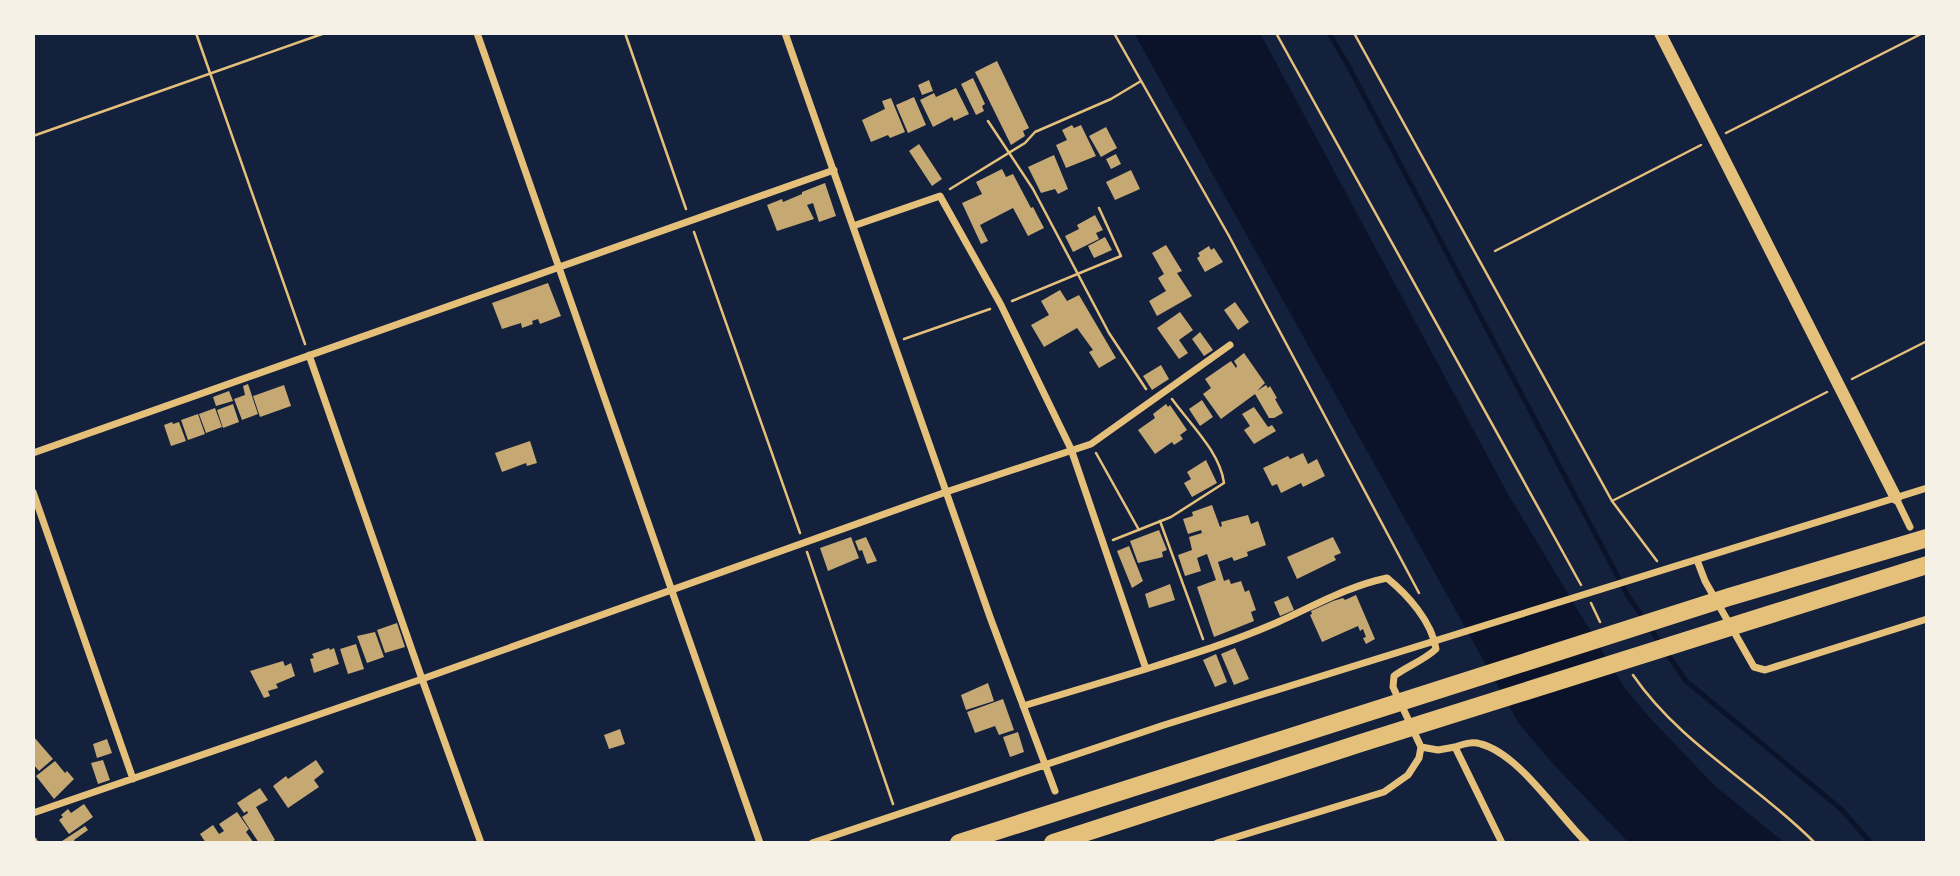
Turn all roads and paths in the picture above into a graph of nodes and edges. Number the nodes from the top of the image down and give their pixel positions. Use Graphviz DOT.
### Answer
graph roads {
  1 [pos="196,33"];
  2 [pos="325,33"];
  3 [pos="477,33"];
  4 [pos="625,33"];
  5 [pos="785,33"];
  6 [pos="1114,33"];
  7 [pos="1276,33"];
  8 [pos="1353,33"];
  9 [pos="1660,33"];
  10 [pos="210,74"];
  11 [pos="1141,81"];
  12 [pos="988,121"];
  13 [pos="33,136"];
  14 [pos="1009,154"];
  15 [pos="834,170"];
  16 [pos="940,196"];
  17 [pos="1100,208"];
  18 [pos="691,221"];
  19 [pos="853,226"];
  20 [pos="558,268"];
  21 [pos="1079,275"];
  22 [pos="1001,305"];
  23 [pos="894,341"];
  24 [pos="1927,341"];
  25 [pos="1230,345"];
  26 [pos="309,355"];
  27 [pos="1839,386"];
  28 [pos="1166,391"];
  29 [pos="1153,400"];
  30 [pos="1091,444"];
  31 [pos="1071,449"];
  32 [pos="33,453"];
  33 [pos="1927,488"];
  34 [pos="33,492"];
  35 [pos="946,492"];
  36 [pos="1896,498"];
  37 [pos="1612,501"];
  38 [pos="1160,521"];
  39 [pos="1910,527"];
  40 [pos="1139,530"];
  41 [pos="1927,538"];
  42 [pos="804,544"];
  43 [pos="1103,544"];
  44 [pos="1697,560"];
  45 [pos="1927,565"];
  46 [pos="1664,569"];
  47 [pos="672,589"];
  48 [pos="1420,594"];
  49 [pos="1587,594"];
  50 [pos="1927,619"];
  51 [pos="1605,631"];
  52 [pos="1435,642"];
  53 [pos="1207,649"];
  54 [pos="1146,669"];
  55 [pos="1629,670"];
  56 [pos="422,679"];
  57 [pos="1023,706"];
  58 [pos="1421,747"];
  59 [pos="1455,747"];
  60 [pos="1044,764"];
  61 [pos="133,779"];
  62 [pos="1055,791"];
  63 [pos="33,814"];
  64 [pos="897,814"];
  65 [pos="1231,841"];
  66 [pos="481,843"];
  67 [pos="760,843"];
  68 [pos="812,843"];
  69 [pos="959,843"];
  70 [pos="1052,843"];
  71 [pos="1217,843"];
  72 [pos="1502,843"];
  73 [pos="1587,843"];
  74 [pos="1815,843"];
  1 -- 10 [label="path"];
  2 -- 10 [label="path"];
  3 -- 20 [label="street"];
  4 -- 18 [label="path"];
  5 -- 15 [label="street"];
  6 -- 11 [label="path"];
  7 -- 49 [label="path"];
  8 -- 37 [label="path"];
  9 -- 27 [label="street"];
  10 -- 13 [label="path"];
  10 -- 26 [label="path"];
  11 -- 14 [label="path"];
  11 -- 48 [label="path"];
  12 -- 14 [label="path"];
  14 -- 16 [label="path"];
  14 -- 21 [label="path"];
  15 -- 18 [label="street"];
  15 -- 19 [label="street"];
  16 -- 19 [label="street"];
  16 -- 22 [label="street"];
  17 -- 21 [label="path"];
  18 -- 20 [label="street"];
  18 -- 42 [label="path"];
  19 -- 23 [label="street"];
  20 -- 26 [label="street"];
  20 -- 47 [label="street"];
  21 -- 22 [label="path"];
  21 -- 29 [label="path"];
  22 -- 23 [label="path"];
  22 -- 31 [label="street"];
  23 -- 35 [label="street"];
  24 -- 27 [label="path"];
  25 -- 28 [label="street"];
  26 -- 32 [label="street"];
  26 -- 56 [label="street"];
  27 -- 36 [label="street"];
  27 -- 37 [label="path"];
  28 -- 29 [label="street"];
  28 -- 38 [label="path"];
  29 -- 30 [label="street"];
  30 -- 31 [label="street"];
  30 -- 40 [label="path"];
  31 -- 35 [label="street"];
  31 -- 43 [label="street"];
  33 -- 36 [label="street"];
  34 -- 61 [label="street"];
  35 -- 42 [label="street"];
  35 -- 57 [label="street"];
  36 -- 39 [label="street"];
  36 -- 44 [label="street"];
  37 -- 46 [label="path"];
  38 -- 40 [label="path"];
  38 -- 53 [label="path"];
  40 -- 43 [label="path"];
  41 -- 69 [label="highway"];
  42 -- 47 [label="street"];
  42 -- 64 [label="path"];
  43 -- 54 [label="street"];
  44 -- 46 [label="street"];
  44 -- 50 [label="street"];
  45 -- 70 [label="highway"];
  46 -- 49 [label="street"];
  47 -- 56 [label="street"];
  47 -- 67 [label="street"];
  49 -- 51 [label="path"];
  49 -- 52 [label="street"];
  52 -- 53 [label="street"];
  52 -- 58 [label="street"];
  52 -- 60 [label="street"];
  53 -- 54 [label="street"];
  54 -- 57 [label="street"];
  55 -- 74 [label="path"];
  56 -- 61 [label="street"];
  56 -- 66 [label="street"];
  57 -- 60 [label="street"];
  58 -- 59 [label="street"];
  58 -- 65 [label="street"];
  59 -- 72 [label="street"];
  59 -- 73 [label="street"];
  60 -- 62 [label="street"];
  60 -- 64 [label="street"];
  61 -- 63 [label="street"];
  64 -- 68 [label="street"];
  65 -- 71 [label="street"];
}
